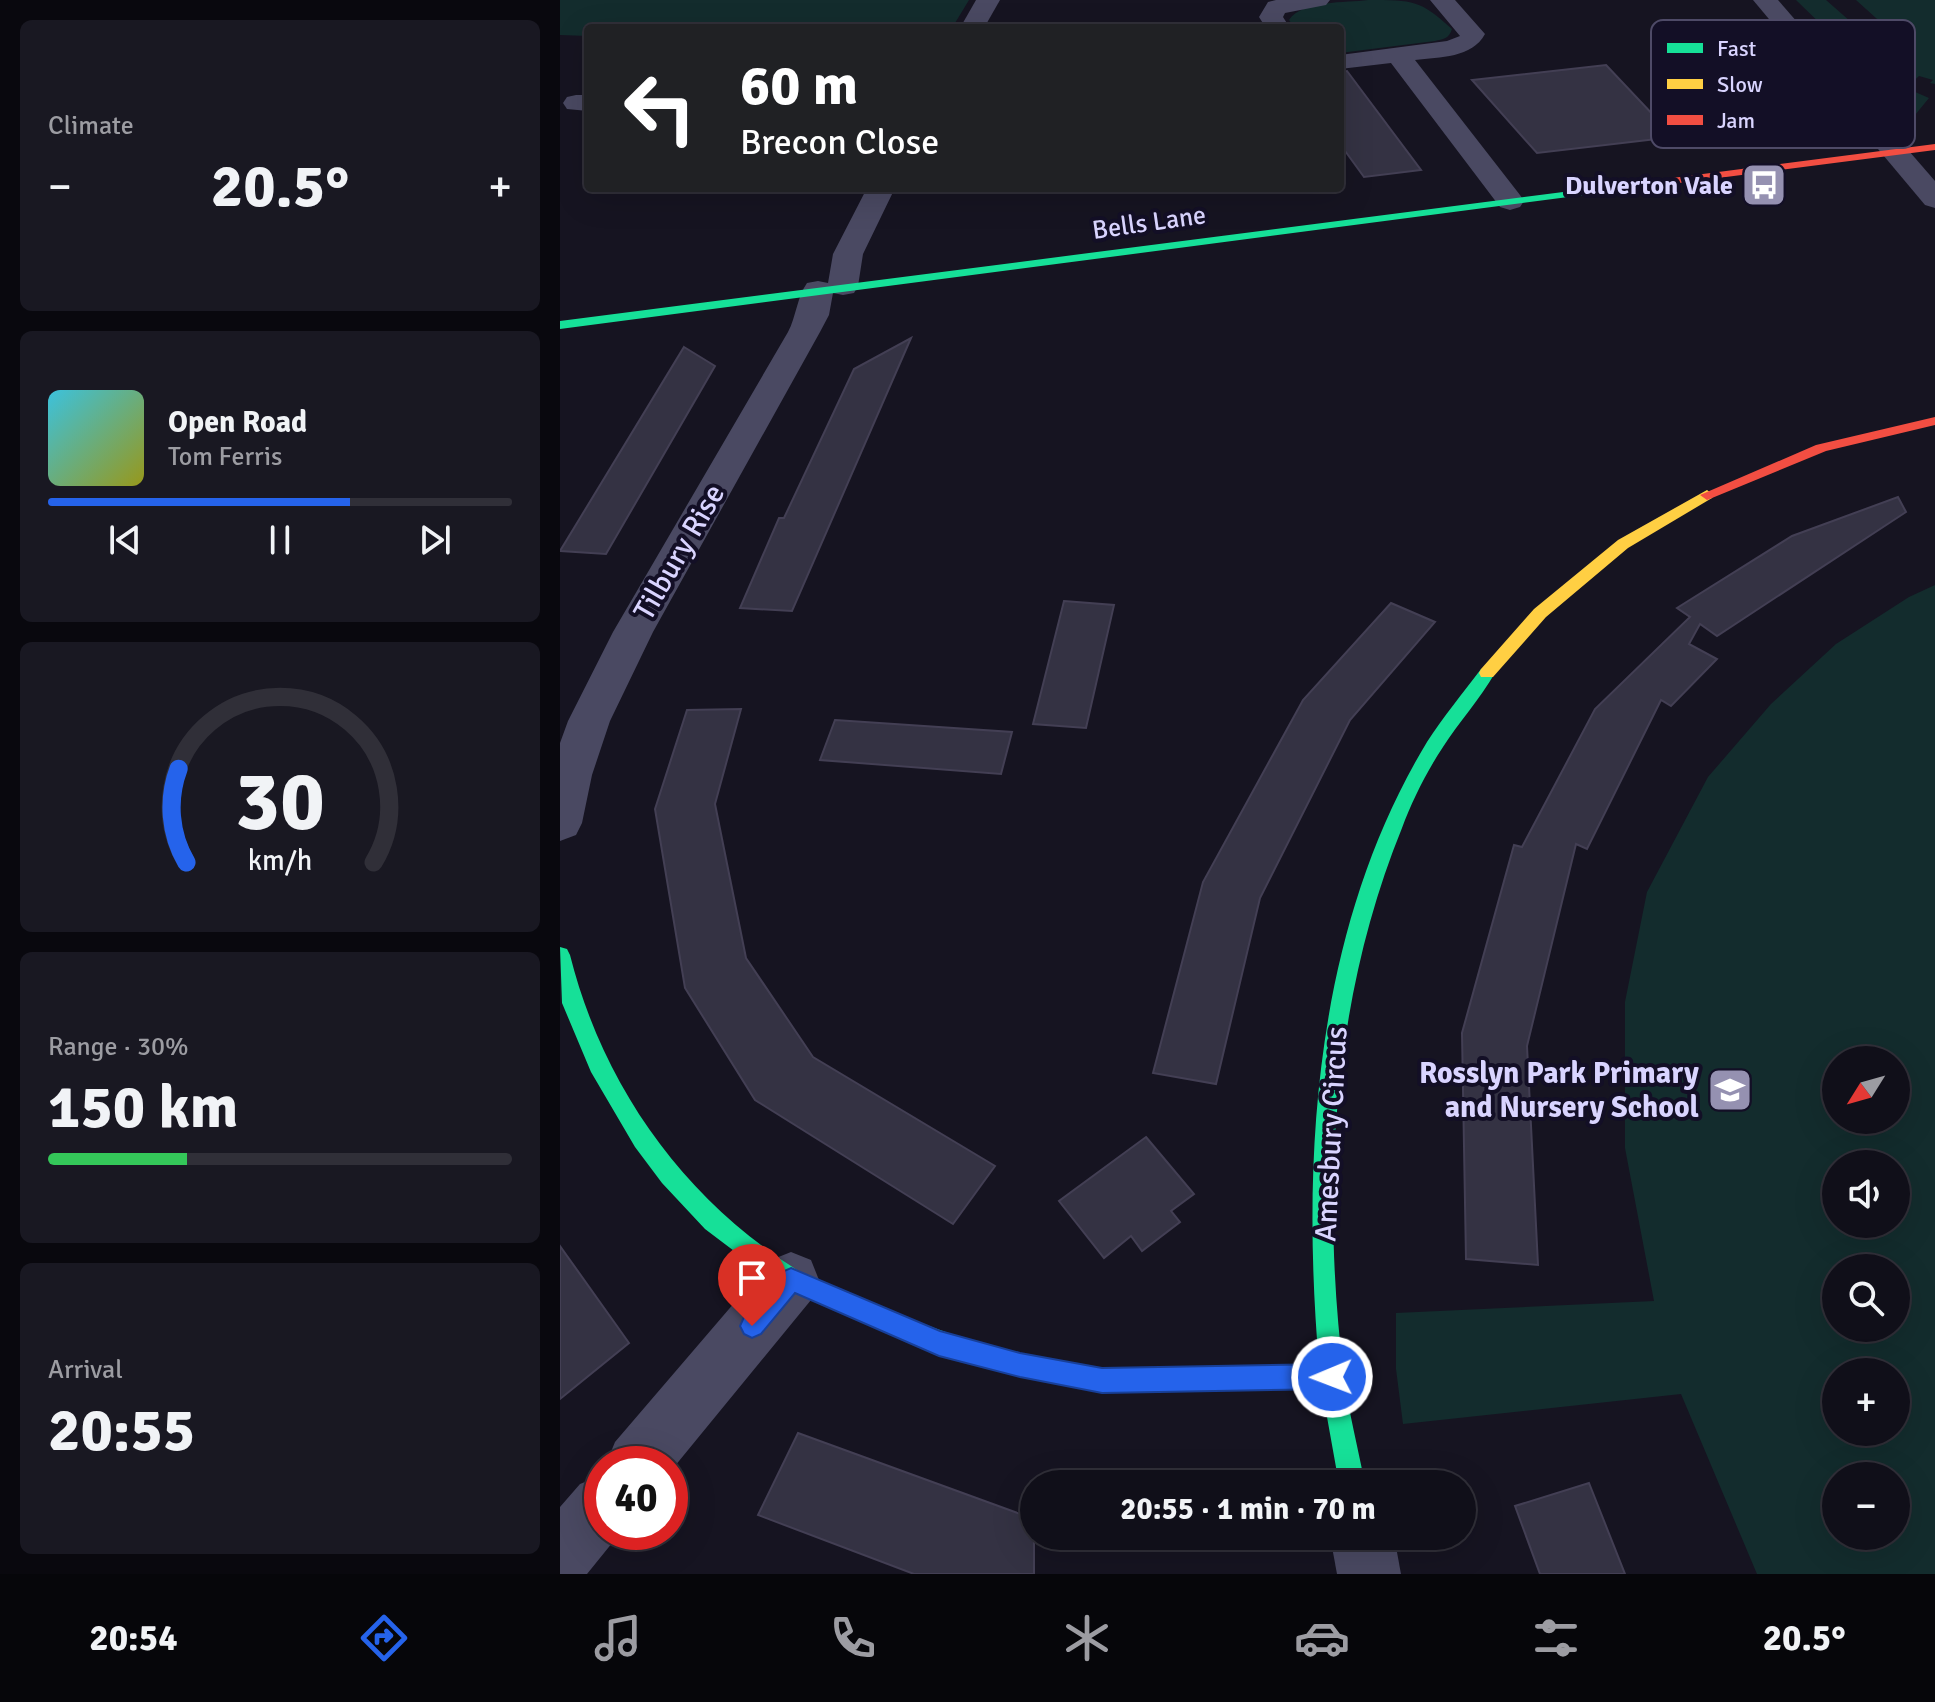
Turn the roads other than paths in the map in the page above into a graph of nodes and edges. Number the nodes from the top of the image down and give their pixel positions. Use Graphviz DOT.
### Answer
graph roads {
  1 [pos="988,0"];
  2 [pos="1318,0"];
  3 [pos="1442,0"];
  4 [pos="1765,0"];
  5 [pos="1783,20"];
  6 [pos="974,24"];
  7 [pos="1275,24"];
  8 [pos="1398,55"];
  9 [pos="1344,62"];
  10 [pos="1935,147"];
  11 [pos="1891,148"];
  12 [pos="1894,152"];
  13 [pos="879,192"];
  14 [pos="1935,199"];
  15 [pos="1510,201"];
  16 [pos="830,288"];
  17 [pos="560,325"];
  18 [pos="1935,421"];
  19 [pos="560,823"];
  20 [pos="560,955"];
  21 [pos="791,1280"];
  22 [pos="1332,1377"];
  23 [pos="652,1446"];
  24 [pos="1349,1470"];
  25 [pos="584,1528"];
  26 [pos="1365,1550"];
  27 [pos="560,1557"];
  28 [pos="1369,1574"];
  1 -- 6 [label="street"];
  2 -- 7 [label="street"];
  3 -- 8 [label="street"];
  4 -- 5 [label="street"];
  8 -- 9 [label="street"];
  8 -- 15 [label="street"];
  10 -- 12 [label="street, Bells Lane"];
  11 -- 12 [label="street"];
  12 -- 14 [label="street"];
  12 -- 15 [label="street, Bells Lane"];
  13 -- 16 [label="street, Tilbury Rise"];
  15 -- 16 [label="street, Bells Lane"];
  16 -- 17 [label="street, Bells Lane"];
  16 -- 19 [label="street, Tilbury Rise"];
  18 -- 22 [label="street, Amesbury Circus"];
  20 -- 21 [label="street"];
  21 -- 22 [label="street"];
  21 -- 23 [label="street"];
  22 -- 24 [label="street, Amesbury Circus"];
  25 -- 27 [label="street"];
  26 -- 28 [label="street"];
}
